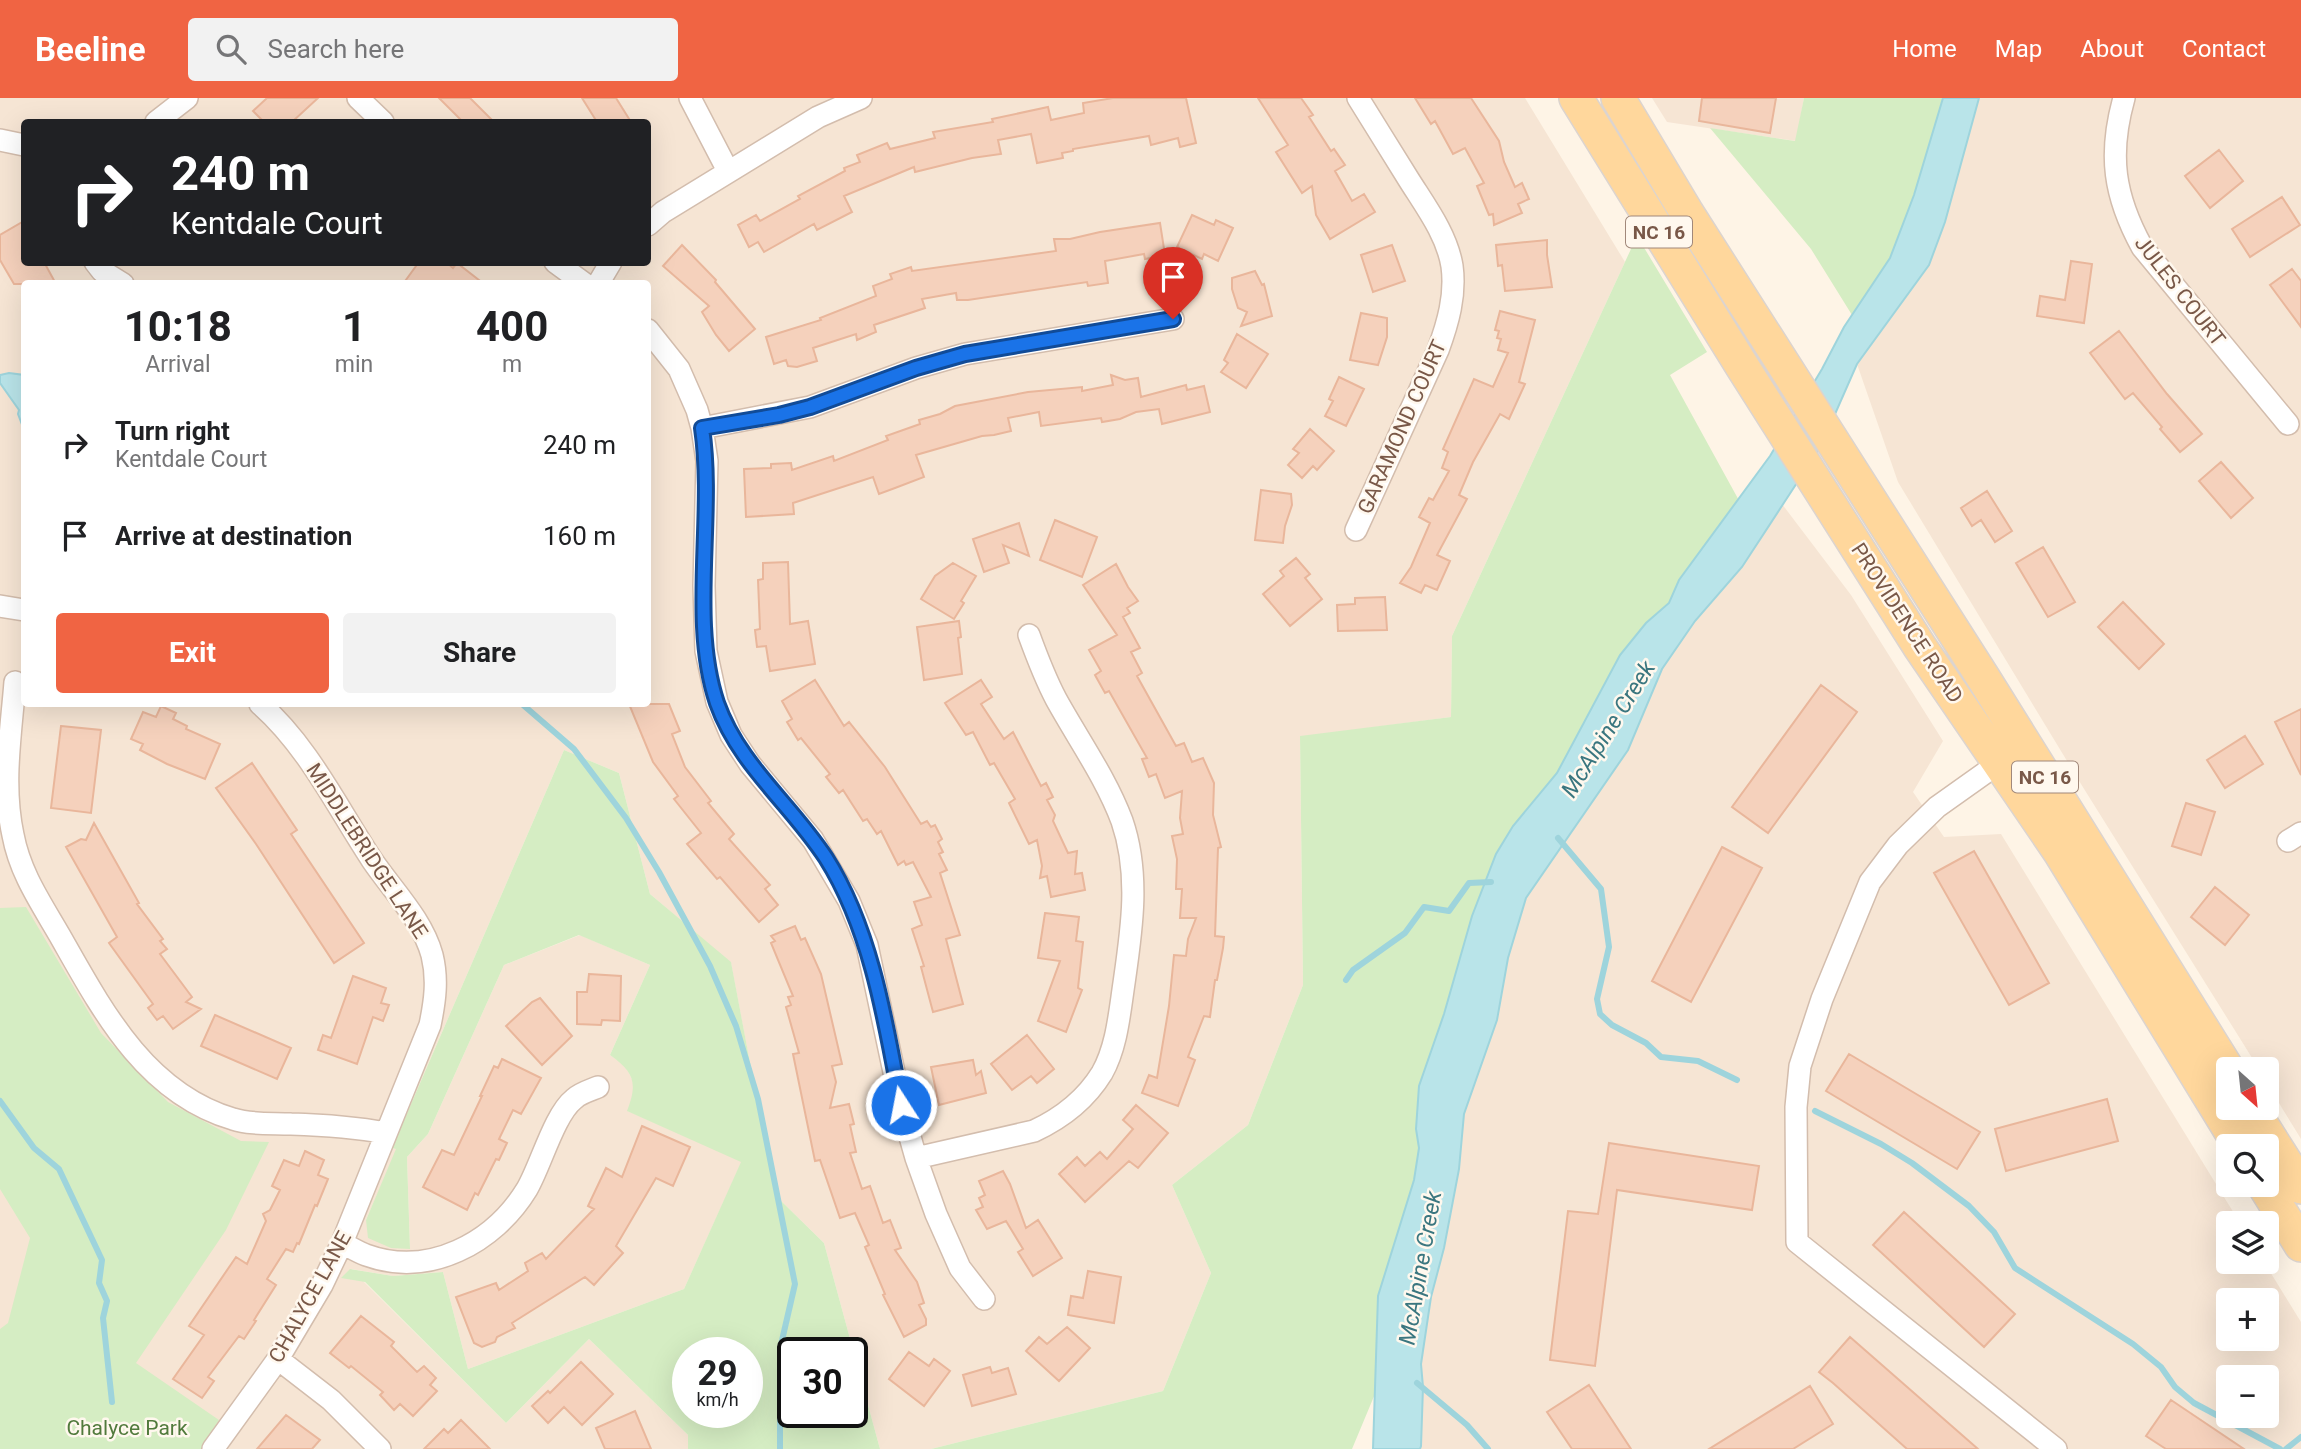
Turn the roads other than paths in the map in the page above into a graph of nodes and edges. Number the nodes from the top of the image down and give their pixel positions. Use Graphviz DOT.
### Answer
graph roads {
  1 [pos="187,98"];
  2 [pos="358,98"];
  3 [pos="690,98"];
  4 [pos="861,98"];
  5 [pos="1358,98"];
  6 [pos="1576,98"];
  7 [pos="1618,98"];
  8 [pos="2124,98"];
  9 [pos="160,119"];
  10 [pos="380,119"];
  11 [pos="0,140"];
  12 [pos="21,144"];
  13 [pos="728,172"];
  14 [pos="651,222"];
  15 [pos="98,266"];
  16 [pos="560,266"];
  17 [pos="117,280"];
  18 [pos="580,280"];
  19 [pos="1173,319"];
  20 [pos="651,334"];
  21 [pos="2288,424"];
  22 [pos="702,428"];
  23 [pos="1356,530"];
  24 [pos="0,606"];
  25 [pos="21,610"];
  26 [pos="1029,635"];
  27 [pos="13,681"];
  28 [pos="264,707"];
  29 [pos="1999,763"];
  30 [pos="2220,1057"];
  31 [pos="598,1087"];
  32 [pos="2259,1120"];
  33 [pos="386,1133"];
  34 [pos="2233,1134"];
  35 [pos="916,1158"];
  36 [pos="2301,1187"];
  37 [pos="2271,1197"];
  38 [pos="342,1243"];
  39 [pos="2301,1245"];
  40 [pos="984,1299"];
  41 [pos="278,1359"];
  42 [pos="213,1449"];
  43 [pos="380,1449"];
  44 [pos="2056,1449"];
  1 -- 9 [label="street"];
  2 -- 10 [label="street"];
  3 -- 13 [label="street"];
  4 -- 13 [label="street"];
  5 -- 23 [label="street, GARAMOND COURT"];
  6 -- 29 [label="main road, PROVIDENCE ROAD / NC 16"];
  7 -- 30 [label="main road, PROVIDENCE ROAD / NC 16"];
  8 -- 21 [label="street, JULES COURT"];
  11 -- 12 [label="street"];
  13 -- 14 [label="street"];
  15 -- 17 [label="street"];
  16 -- 18 [label="street"];
  19 -- 22 [label="street"];
  20 -- 22 [label="street"];
  22 -- 35 [label="street"];
  24 -- 25 [label="street"];
  26 -- 35 [label="street"];
  27 -- 33 [label="street"];
  28 -- 33 [label="street, MIDDLEBRIDGE LANE"];
  29 -- 34 [label="main road, PROVIDENCE ROAD / NC 16"];
  29 -- 44 [label="street"];
  31 -- 38 [label="street"];
  32 -- 36 [label="main road"];
  33 -- 38 [label="street, CHALYCE LANE"];
  35 -- 40 [label="street"];
  37 -- 39 [label="main road"];
  38 -- 41 [label="street, CHALYCE LANE"];
  41 -- 42 [label="street, CHALYCE LANE"];
  41 -- 43 [label="street"];
}
